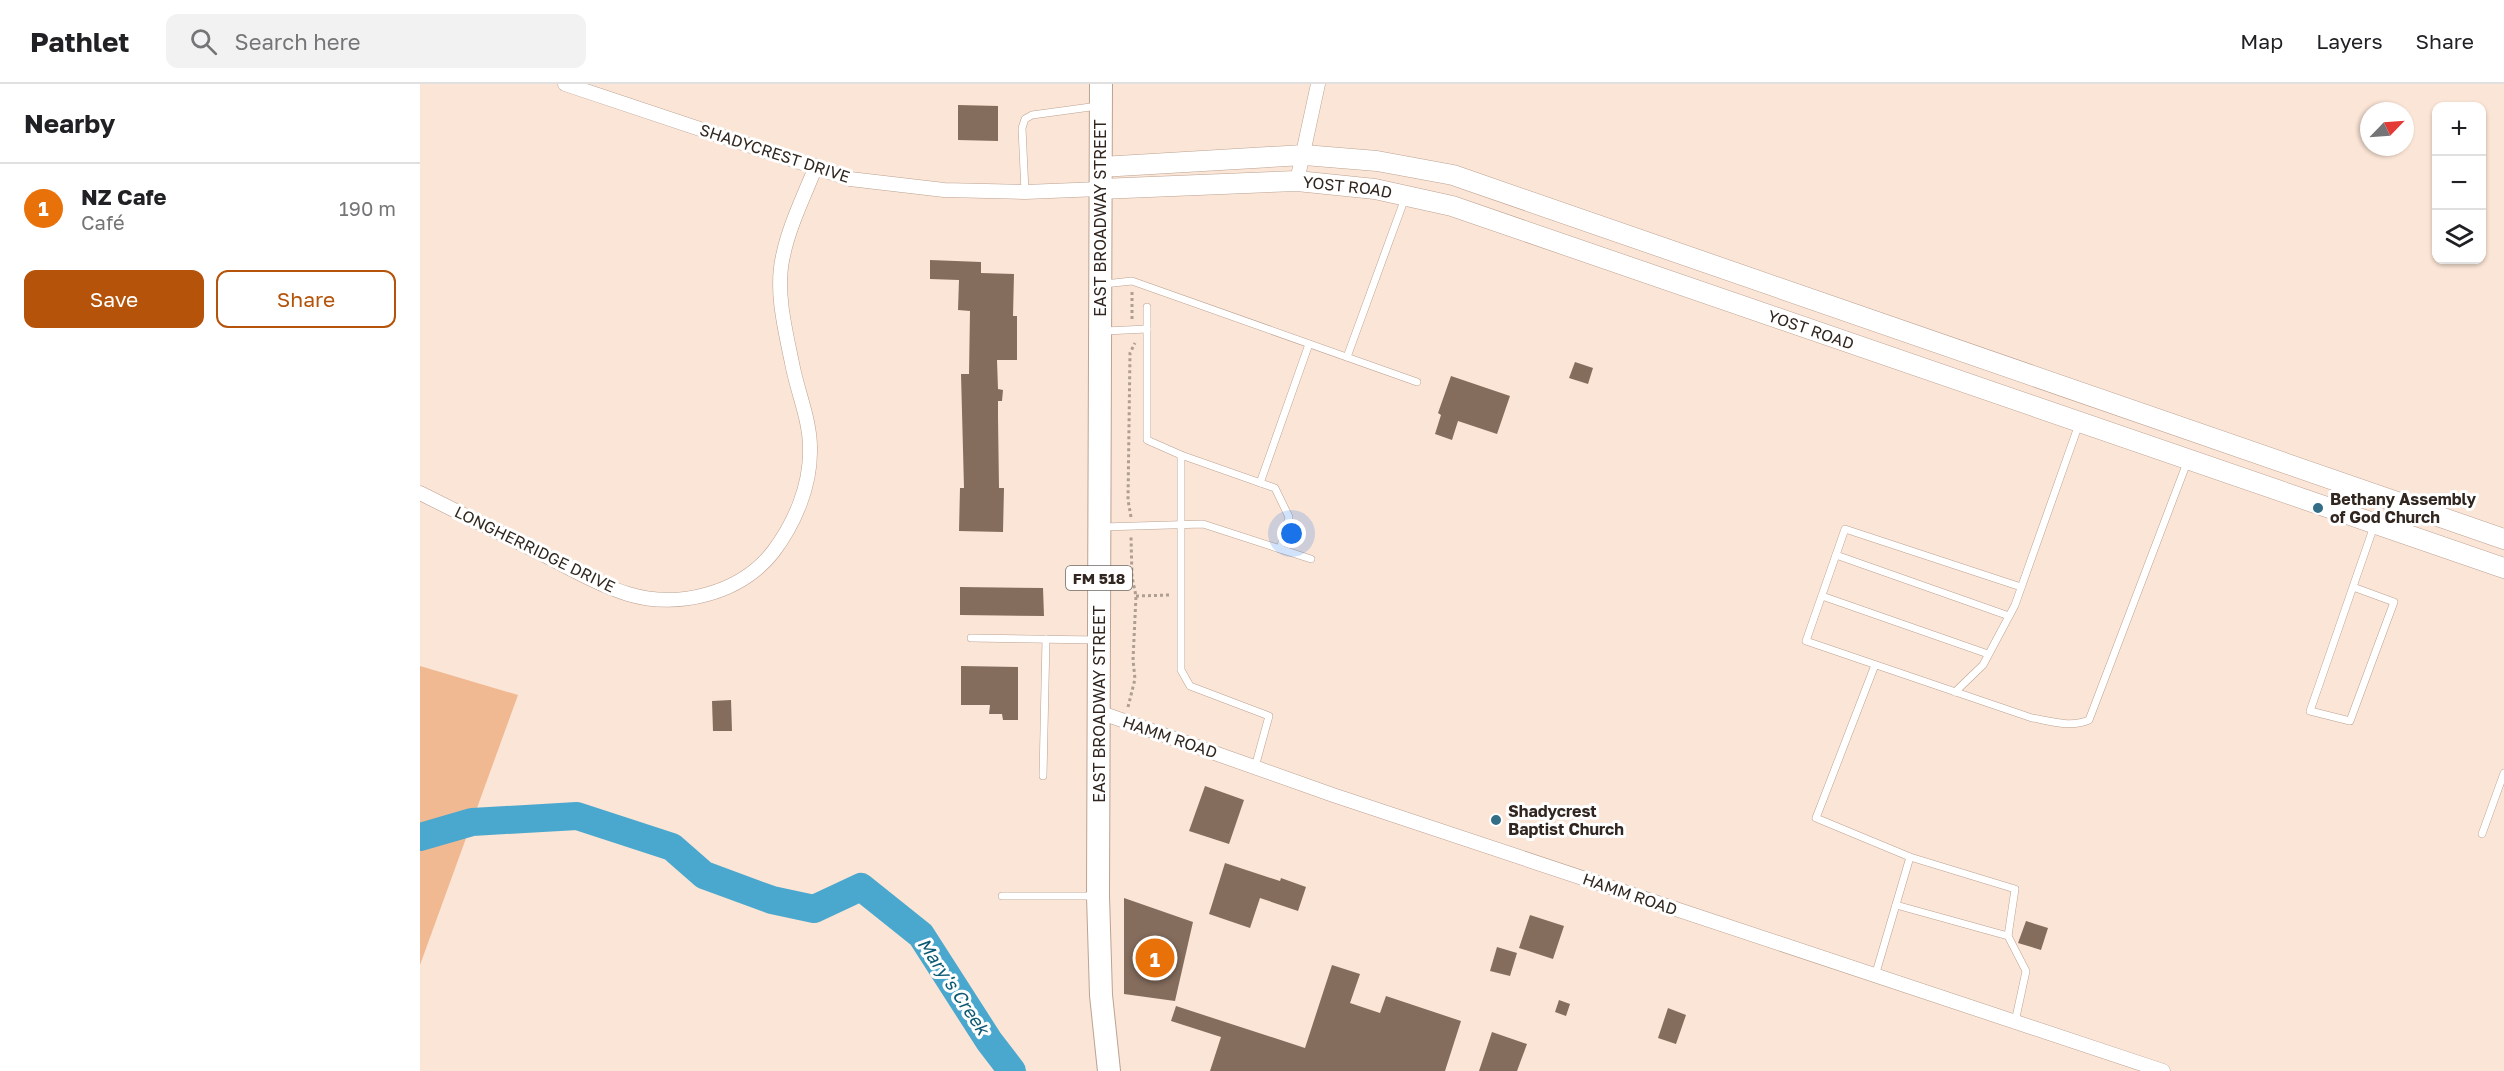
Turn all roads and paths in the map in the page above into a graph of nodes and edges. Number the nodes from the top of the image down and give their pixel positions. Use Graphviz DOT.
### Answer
graph roads {
  1 [pos="565,84"];
  2 [pos="1318,84"];
  3 [pos="1101,95"];
  4 [pos="1304,155"];
  5 [pos="816,166"];
  6 [pos="1414,168"];
  7 [pos="1100,178"];
  8 [pos="1297,181"];
  9 [pos="1025,192"];
  10 [pos="1406,196"];
  11 [pos="1651,244"];
  12 [pos="1641,270"];
  13 [pos="1132,281"];
  14 [pos="1100,284"];
  15 [pos="1147,308"];
  16 [pos="1133,329"];
  17 [pos="1147,329"];
  18 [pos="1100,332"];
  19 [pos="1936,342"];
  20 [pos="1308,344"];
  21 [pos="1347,357"];
  22 [pos="1926,368"];
  23 [pos="1417,382"];
  24 [pos="2080,422"];
  25 [pos="1181,455"];
  26 [pos="2188,459"];
  27 [pos="1260,483"];
  28 [pos="420,493"];
  29 [pos="2374,523"];
  30 [pos="1180,525"];
  31 [pos="1131,526"];
  32 [pos="1099,528"];
  33 [pos="2504,539"];
  34 [pos="1280,549"];
  35 [pos="1836,555"];
  36 [pos="1311,560"];
  37 [pos="2504,568"];
  38 [pos="2021,587"];
  39 [pos="2353,587"];
  40 [pos="1180,595"];
  41 [pos="1136,596"];
  42 [pos="1822,596"];
  43 [pos="2009,616"];
  44 [pos="971,638"];
  45 [pos="1046,639"];
  46 [pos="1099,640"];
  47 [pos="1988,654"];
  48 [pos="1875,665"];
  49 [pos="1955,692"];
  50 [pos="1099,712"];
  51 [pos="1125,722"];
  52 [pos="1256,767"];
  53 [pos="2504,773"];
  54 [pos="1043,776"];
  55 [pos="2482,834"];
  56 [pos="1910,857"];
  57 [pos="1002,896"];
  58 [pos="1098,896"];
  59 [pos="1896,905"];
  60 [pos="2008,936"];
  61 [pos="1875,976"];
  62 [pos="2014,1022"];
  63 [pos="1109,1071"];
  64 [pos="2163,1071"];
  1 -- 5 [label="street, SHADYCREST DRIVE"];
  2 -- 4 [label="street"];
  3 -- 7 [label="main road, EAST BROADWAY STREET / FM 518"];
  3 -- 9 [label="lane"];
  4 -- 6 [label="main road, YOST ROAD"];
  4 -- 7 [label="main road, YOST ROAD"];
  4 -- 8 [label="street"];
  5 -- 9 [label="street, SHADYCREST DRIVE"];
  5 -- 28 [label="street, LONGHERRIDGE DRIVE"];
  6 -- 10 [label="main road"];
  6 -- 11 [label="main road, YOST ROAD"];
  7 -- 8 [label="main road, YOST ROAD"];
  7 -- 9 [label="street, SHADYCREST DRIVE"];
  7 -- 14 [label="main road, EAST BROADWAY STREET / FM 518"];
  8 -- 10 [label="main road, YOST ROAD"];
  10 -- 12 [label="main road, YOST ROAD"];
  10 -- 21 [label="lane"];
  11 -- 12 [label="main road"];
  11 -- 19 [label="main road, YOST ROAD"];
  12 -- 22 [label="main road, YOST ROAD"];
  13 -- 14 [label="lane"];
  13 -- 16 [label="path"];
  13 -- 20 [label="lane"];
  14 -- 18 [label="main road, EAST BROADWAY STREET / FM 518"];
  15 -- 17 [label="lane"];
  16 -- 17 [label="lane"];
  16 -- 18 [label="lane"];
  16 -- 31 [label="path"];
  17 -- 25 [label="lane"];
  18 -- 32 [label="main road, EAST BROADWAY STREET / FM 518"];
  19 -- 22 [label="main road"];
  19 -- 33 [label="main road, YOST ROAD"];
  20 -- 21 [label="lane"];
  20 -- 27 [label="lane"];
  21 -- 23 [label="lane"];
  22 -- 24 [label="main road, YOST ROAD"];
  24 -- 26 [label="main road, YOST ROAD"];
  24 -- 38 [label="lane"];
  25 -- 27 [label="lane"];
  25 -- 30 [label="lane"];
  26 -- 29 [label="main road, YOST ROAD"];
  26 -- 49 [label="lane"];
  27 -- 34 [label="lane"];
  29 -- 37 [label="main road, YOST ROAD"];
  29 -- 39 [label="lane"];
  30 -- 31 [label="lane"];
  30 -- 34 [label="lane"];
  30 -- 40 [label="lane"];
  31 -- 32 [label="lane"];
  31 -- 41 [label="path"];
  32 -- 46 [label="main road, EAST BROADWAY STREET / FM 518"];
  34 -- 36 [label="lane"];
  35 -- 38 [label="lane"];
  35 -- 42 [label="lane"];
  35 -- 43 [label="lane"];
  38 -- 43 [label="lane"];
  39 -- 39 [label="lane"];
  40 -- 41 [label="path"];
  40 -- 52 [label="lane"];
  41 -- 51 [label="path"];
  42 -- 47 [label="lane"];
  42 -- 48 [label="lane"];
  43 -- 47 [label="lane"];
  44 -- 45 [label="lane"];
  45 -- 46 [label="lane"];
  45 -- 54 [label="lane"];
  46 -- 50 [label="main road, EAST BROADWAY STREET / FM 518"];
  47 -- 49 [label="lane"];
  48 -- 49 [label="lane"];
  48 -- 56 [label="lane"];
  50 -- 51 [label="street, HAMM ROAD"];
  50 -- 58 [label="main road, EAST BROADWAY STREET / FM 518"];
  51 -- 52 [label="street, HAMM ROAD"];
  52 -- 61 [label="street, HAMM ROAD"];
  53 -- 55 [label="lane"];
  56 -- 59 [label="lane"];
  56 -- 60 [label="lane"];
  57 -- 58 [label="lane"];
  58 -- 63 [label="main road, EAST BROADWAY STREET / FM 518"];
  59 -- 60 [label="lane"];
  59 -- 61 [label="lane"];
  60 -- 62 [label="lane"];
  61 -- 62 [label="street, HAMM ROAD"];
  62 -- 64 [label="street, HAMM ROAD"];
}
